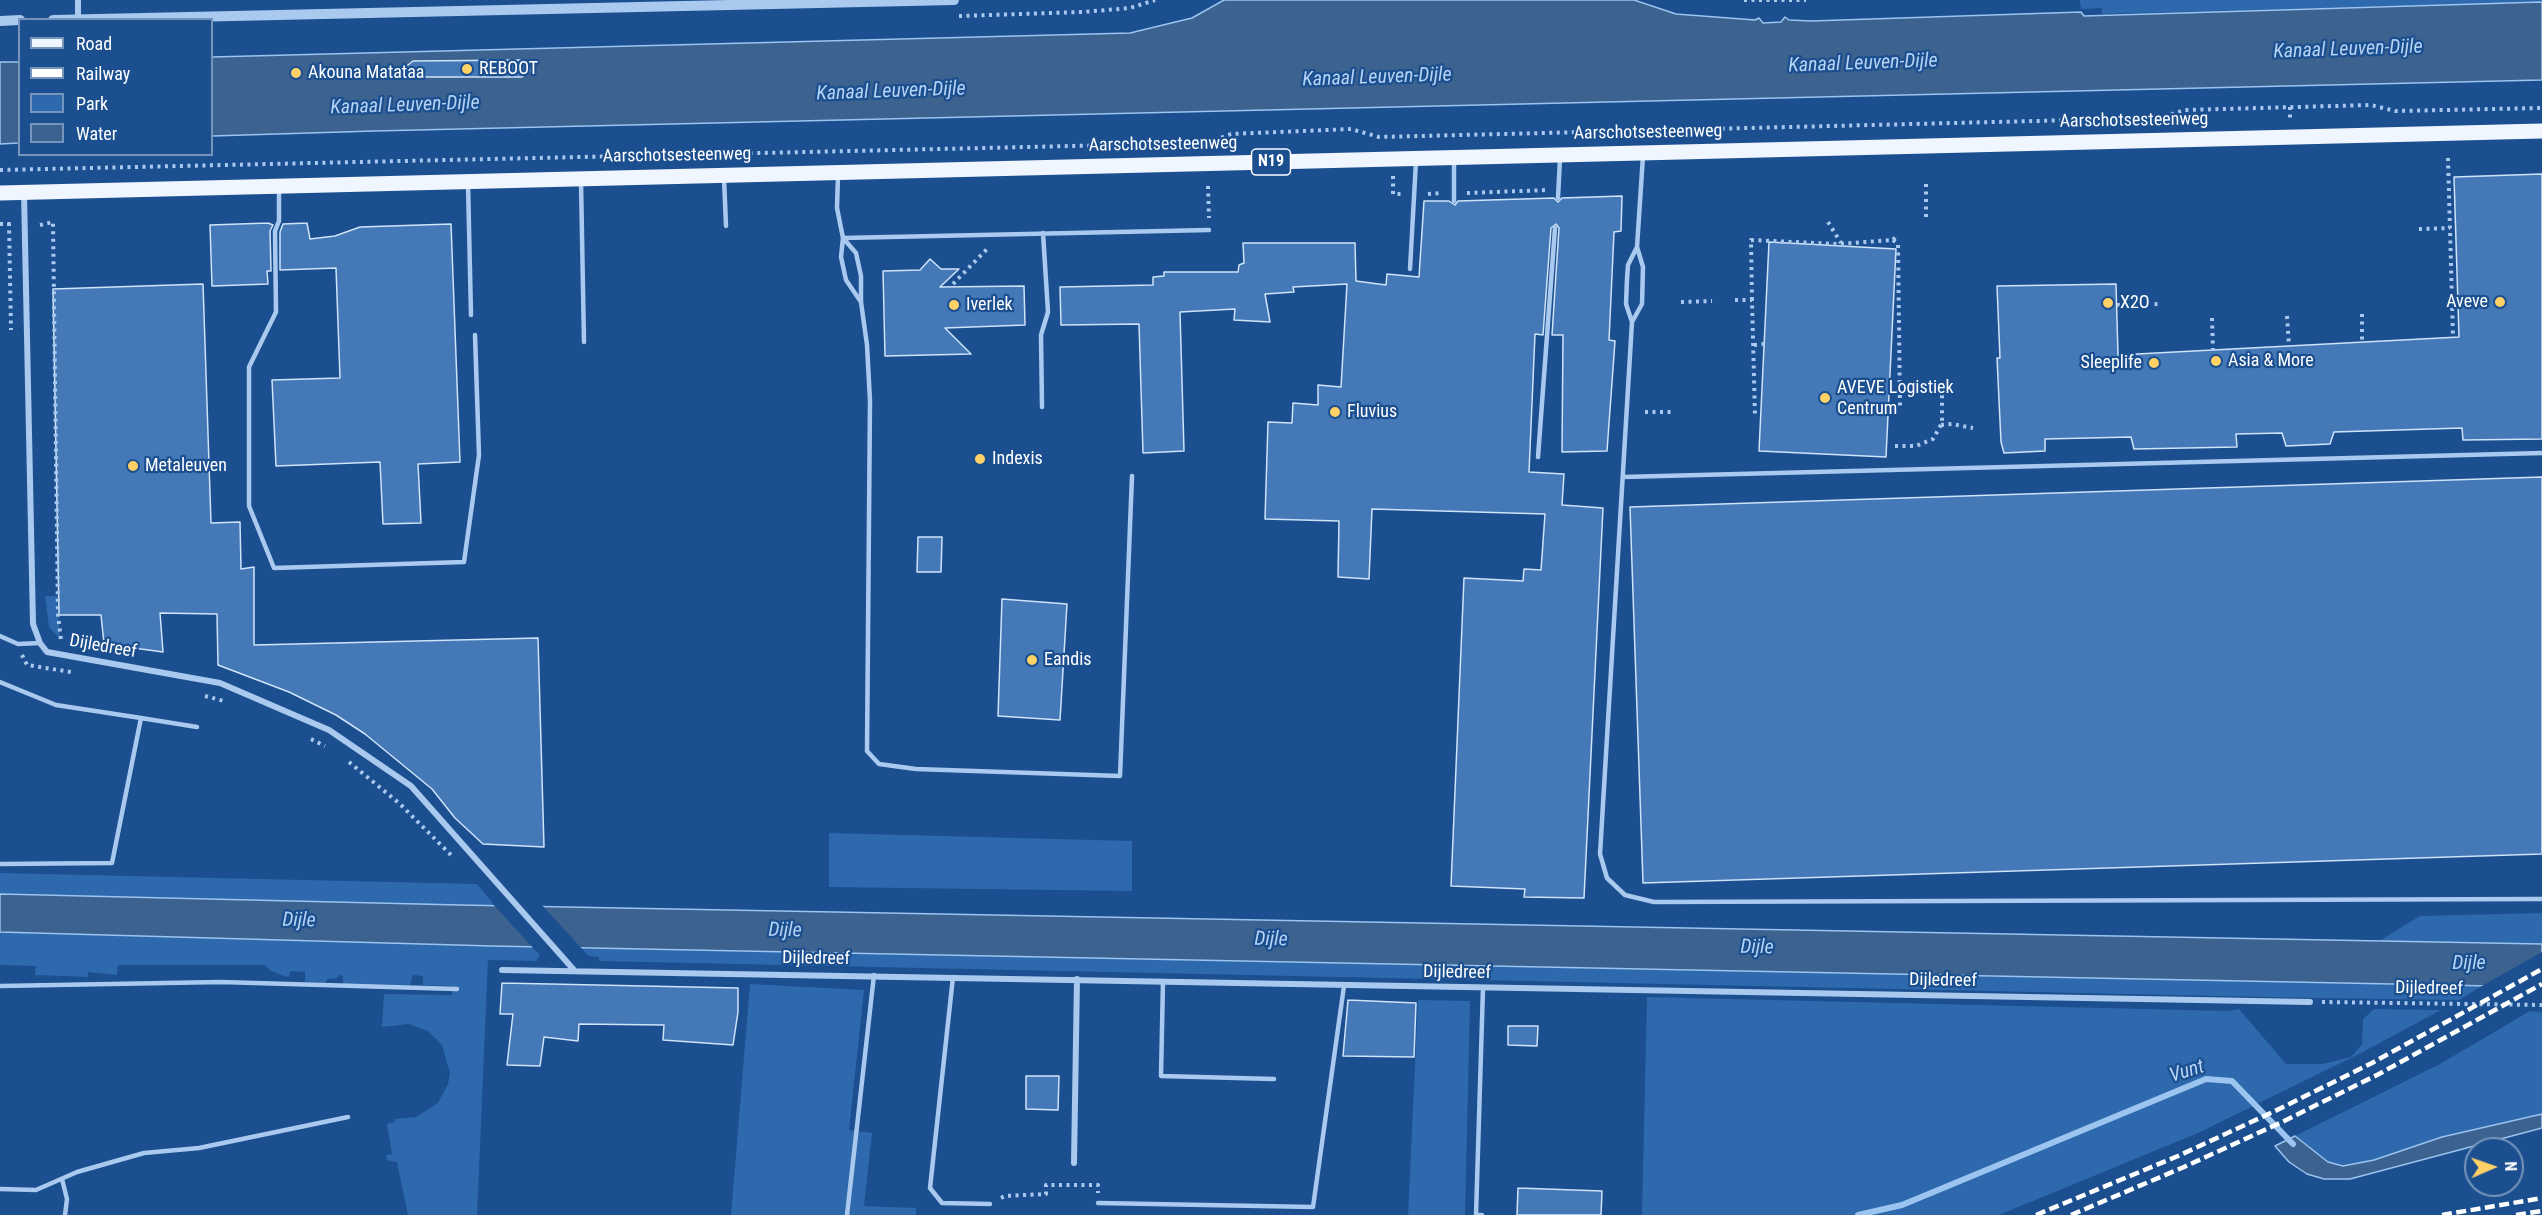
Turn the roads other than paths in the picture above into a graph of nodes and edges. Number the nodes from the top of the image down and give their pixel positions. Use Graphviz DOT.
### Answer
graph roads {
  1 [pos="78,0"];
  2 [pos="954,0"];
  3 [pos="78,18"];
  4 [pos="124,18"];
  5 [pos="18,20"];
  6 [pos="0,21"];
  7 [pos="2542,131"];
  8 [pos="1643,153"];
  9 [pos="1560,155"];
  10 [pos="1416,158"];
  11 [pos="1454,158"];
  12 [pos="838,172"];
  13 [pos="724,175"];
  14 [pos="581,178"];
  15 [pos="468,181"];
  16 [pos="279,186"];
  17 [pos="0,192"];
  18 [pos="24,192"];
  19 [pos="1558,198"];
  20 [pos="1454,201"];
  21 [pos="726,226"];
  22 [pos="1555,228"];
  23 [pos="1209,230"];
  24 [pos="1043,233"];
  25 [pos="843,238"];
  26 [pos="1637,247"];
  27 [pos="1410,269"];
  28 [pos="861,302"];
  29 [pos="471,315"];
  30 [pos="1632,322"];
  31 [pos="476,335"];
  32 [pos="584,342"];
  33 [pos="1042,407"];
  34 [pos="2542,453"];
  35 [pos="1538,457"];
  36 [pos="1132,476"];
  37 [pos="1623,477"];
  38 [pos="0,636"];
  39 [pos="40,643"];
  40 [pos="0,682"];
  41 [pos="141,718"];
  42 [pos="197,727"];
  43 [pos="0,864"];
  44 [pos="2542,899"];
  45 [pos="502,970"];
  46 [pos="574,970"];
  47 [pos="873,975"];
  48 [pos="953,977"];
  49 [pos="1077,979"];
  50 [pos="1163,981"];
  51 [pos="0,986"];
  52 [pos="1344,986"];
  53 [pos="1483,988"];
  54 [pos="457,989"];
  55 [pos="2310,1002"];
  56 [pos="1274,1079"];
  57 [pos="348,1117"];
  58 [pos="1074,1163"];
  59 [pos="62,1179"];
  60 [pos="0,1189"];
  61 [pos="1098,1203"];
  62 [pos="990,1204"];
  63 [pos="65,1215"];
  64 [pos="847,1215"];
  65 [pos="1482,1215"];
  1 -- 3 [label="street"];
  2 -- 4 [label="street"];
  5 -- 6 [label="street"];
  7 -- 8 [label="main road, Aarschotsesteenweg / N19"];
  8 -- 9 [label="main road, Aarschotsesteenweg / N19"];
  8 -- 26 [label="lane"];
  9 -- 11 [label="main road, Aarschotsesteenweg / N19"];
  9 -- 19 [label="lane"];
  10 -- 11 [label="main road, Aarschotsesteenweg / N19"];
  10 -- 12 [label="main road, Aarschotsesteenweg / N19"];
  10 -- 27 [label="lane"];
  11 -- 20 [label="lane"];
  12 -- 13 [label="main road, Aarschotsesteenweg / N19"];
  12 -- 25 [label="lane"];
  13 -- 14 [label="main road, Aarschotsesteenweg / N19"];
  13 -- 21 [label="lane"];
  14 -- 15 [label="main road, Aarschotsesteenweg / N19"];
  14 -- 32 [label="lane"];
  15 -- 16 [label="main road, Aarschotsesteenweg / N19"];
  15 -- 29 [label="lane"];
  16 -- 18 [label="main road, Aarschotsesteenweg / N19"];
  16 -- 31 [label="lane"];
  17 -- 18 [label="main road, Aarschotsesteenweg / N19"];
  18 -- 39 [label="street"];
  22 -- 35 [label="lane"];
  23 -- 24 [label="lane"];
  24 -- 25 [label="lane"];
  24 -- 33 [label="lane"];
  25 -- 28 [label="lane"];
  25 -- 28 [label="lane"];
  26 -- 30 [label="lane"];
  26 -- 30 [label="lane"];
  28 -- 36 [label="lane"];
  30 -- 37 [label="lane"];
  34 -- 37 [label="lane"];
  37 -- 44 [label="lane"];
  38 -- 39 [label="lane"];
  39 -- 46 [label="street, Dijledreef"];
  40 -- 41 [label="lane"];
  41 -- 42 [label="lane"];
  41 -- 43 [label="lane"];
  45 -- 46 [label="street, Dijledreef"];
  46 -- 47 [label="street, Dijledreef"];
  47 -- 48 [label="street, Dijledreef"];
  47 -- 64 [label="lane"];
  48 -- 49 [label="street, Dijledreef"];
  48 -- 62 [label="lane"];
  49 -- 50 [label="street, Dijledreef"];
  49 -- 58 [label="street"];
  50 -- 52 [label="street, Dijledreef"];
  50 -- 56 [label="lane"];
  51 -- 54 [label="lane"];
  52 -- 53 [label="street, Dijledreef"];
  52 -- 61 [label="lane"];
  53 -- 55 [label="street, Dijledreef"];
  53 -- 65 [label="lane"];
  57 -- 59 [label="lane"];
  59 -- 60 [label="lane"];
  59 -- 63 [label="lane"];
}
